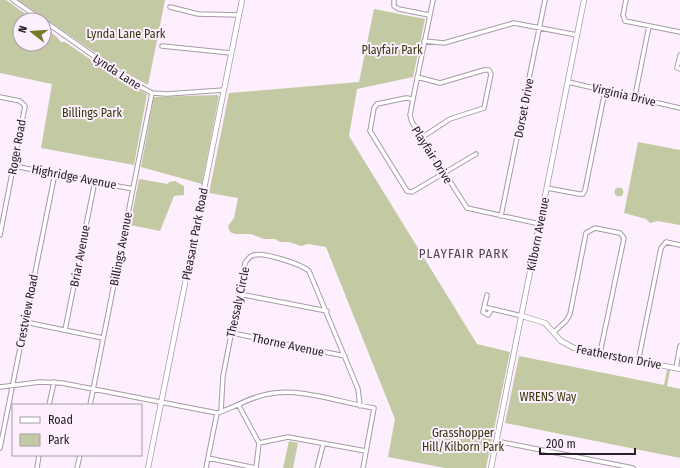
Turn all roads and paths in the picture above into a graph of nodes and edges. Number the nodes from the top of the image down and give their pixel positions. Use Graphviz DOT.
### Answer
graph roads {
  1 [pos="13,0"];
  2 [pos="242,0"];
  3 [pos="394,0"];
  4 [pos="433,0"];
  5 [pos="545,0"];
  6 [pos="584,0"];
  7 [pos="626,0"];
  8 [pos="170,7"];
  9 [pos="30,12"];
  10 [pos="238,15"];
  11 [pos="429,15"];
  12 [pos="650,26"];
  13 [pos="52,27"];
  14 [pos="540,27"];
  15 [pos="680,32"];
  16 [pos="577,35"];
  17 [pos="424,41"];
  18 [pos="162,46"];
  19 [pos="231,53"];
  20 [pos="680,55"];
  21 [pos="680,69"];
  22 [pos="417,78"];
  23 [pos="568,82"];
  24 [pos="224,90"];
  25 [pos="605,91"];
  26 [pos="152,93"];
  27 [pos="634,96"];
  28 [pos="0,97"];
  29 [pos="413,99"];
  30 [pos="680,108"];
  31 [pos="422,138"];
  32 [pos="476,154"];
  33 [pos="14,166"];
  34 [pos="443,173"];
  35 [pos="55,174"];
  36 [pos="95,181"];
  37 [pos="133,188"];
  38 [pos="547,188"];
  39 [pos="2,213"];
  40 [pos="501,216"];
  41 [pos="540,224"];
  42 [pos="0,235"];
  43 [pos="680,244"];
  44 [pos="239,294"];
  45 [pos="487,295"];
  46 [pos="484,307"];
  47 [pos="491,310"];
  48 [pos="326,311"];
  49 [pos="522,316"];
  50 [pos="25,322"];
  51 [pos="65,330"];
  52 [pos="554,332"];
  53 [pos="232,333"];
  54 [pos="103,338"];
  55 [pos="680,346"];
  56 [pos="600,354"];
  57 [pos="344,356"];
  58 [pos="638,362"];
  59 [pos="678,368"];
  60 [pos="54,382"];
  61 [pos="13,385"];
  62 [pos="0,388"];
  63 [pos="93,389"];
  64 [pos="162,402"];
  65 [pos="49,404"];
  66 [pos="90,404"];
  67 [pos="239,406"];
  68 [pos="360,406"];
  69 [pos="221,411"];
  70 [pos="217,413"];
  71 [pos="496,440"];
  72 [pos="259,443"];
  73 [pos="323,444"];
  74 [pos="0,448"];
  75 [pos="366,451"];
  76 [pos="39,456"];
  77 [pos="80,456"];
  78 [pos="208,458"];
  79 [pos="611,466"];
  80 [pos="37,468"];
  81 [pos="77,468"];
  82 [pos="148,468"];
  83 [pos="206,468"];
  84 [pos="256,468"];
  85 [pos="317,468"];
  86 [pos="363,468"];
  87 [pos="491,468"];
  88 [pos="633,468"];
  1 -- 9 [label="street, Lynda Lane"];
  2 -- 10 [label="street, Pleasant Park Road"];
  3 -- 11 [label="street"];
  4 -- 11 [label="street, Playfair Drive"];
  5 -- 14 [label="street, Dorset Drive"];
  6 -- 16 [label="street, Kilborn Avenue"];
  7 -- 12 [label="street"];
  8 -- 10 [label="street"];
  10 -- 19 [label="street, Pleasant Park Road"];
  11 -- 17 [label="street, Playfair Drive"];
  12 -- 15 [label="street"];
  12 -- 27 [label="street"];
  13 -- 26 [label="street, Lynda Lane"];
  14 -- 16 [label="street"];
  14 -- 17 [label="street"];
  14 -- 40 [label="street, Dorset Drive"];
  16 -- 23 [label="street, Kilborn Avenue"];
  17 -- 22 [label="street, Playfair Drive"];
  18 -- 19 [label="street"];
  19 -- 24 [label="street, Pleasant Park Road"];
  20 -- 21 [label="street"];
  22 -- 29 [label="street, Playfair Drive"];
  22 -- 31 [label="street"];
  23 -- 25 [label="street, Virginia Drive"];
  23 -- 38 [label="street, Kilborn Avenue"];
  24 -- 26 [label="street, Lynda Lane"];
  24 -- 64 [label="street, Pleasant Park Road"];
  25 -- 27 [label="street, Virginia Drive"];
  25 -- 38 [label="street"];
  26 -- 37 [label="street, Billings Avenue"];
  27 -- 30 [label="street, Virginia Drive"];
  28 -- 33 [label="street, Roger Road"];
  29 -- 31 [label="street, Playfair Drive"];
  29 -- 34 [label="street"];
  31 -- 34 [label="street, Playfair Drive"];
  32 -- 34 [label="street"];
  33 -- 35 [label="street, Highridge Avenue"];
  33 -- 39 [label="street, Roger Road"];
  34 -- 40 [label="street, Playfair Drive"];
  35 -- 36 [label="street, Highridge Avenue"];
  35 -- 50 [label="street, Crestview Road"];
  36 -- 37 [label="street, Highridge Avenue"];
  36 -- 51 [label="street, Briar Avenue"];
  37 -- 54 [label="street, Billings Avenue"];
  38 -- 41 [label="street, Kilborn Avenue"];
  39 -- 42 [label="street, Roger Road"];
  40 -- 41 [label="street, Playfair Drive"];
  41 -- 49 [label="street, Kilborn Avenue"];
  43 -- 58 [label="street"];
  44 -- 48 [label="street"];
  44 -- 48 [label="street, Thessaly Circle"];
  44 -- 53 [label="street, Thessaly Circle"];
  45 -- 46 [label="street"];
  46 -- 47 [label="street"];
  46 -- 47 [label="street"];
  47 -- 49 [label="street"];
  48 -- 57 [label="street, Thessaly Circle"];
  49 -- 52 [label="street, Featherston Drive"];
  49 -- 71 [label="street, Kilborn Avenue"];
  50 -- 51 [label="street"];
  50 -- 61 [label="street, Crestview Road"];
  51 -- 54 [label="street"];
  52 -- 56 [label="street, Featherston Drive"];
  52 -- 56 [label="street"];
  53 -- 57 [label="street, Thorne Avenue"];
  53 -- 69 [label="street, Thessaly Circle"];
  54 -- 63 [label="street, Billings Avenue"];
  55 -- 59 [label="street"];
  56 -- 58 [label="street, Featherston Drive"];
  57 -- 68 [label="street, Thessaly Circle"];
  58 -- 59 [label="street, Featherston Drive"];
  60 -- 61 [label="street"];
  60 -- 63 [label="street"];
  60 -- 65 [label="street"];
  61 -- 62 [label="street"];
  61 -- 74 [label="street, Crestview Road"];
  63 -- 64 [label="street"];
  63 -- 66 [label="street, Billings Avenue"];
  64 -- 70 [label="street"];
  64 -- 82 [label="street, Pleasant Park Road"];
  67 -- 68 [label="street"];
  67 -- 69 [label="street"];
  67 -- 72 [label="street"];
  68 -- 75 [label="street"];
  69 -- 70 [label="street"];
  70 -- 78 [label="street"];
  71 -- 79 [label="street"];
  71 -- 87 [label="street, Kilborn Avenue"];
  72 -- 73 [label="street"];
  72 -- 84 [label="street"];
  73 -- 75 [label="street"];
  73 -- 85 [label="street"];
  75 -- 86 [label="street"];
  76 -- 80 [label="street"];
  77 -- 81 [label="street"];
  78 -- 83 [label="street"];
  78 -- 84 [label="street"];
  79 -- 88 [label="street"];
}
